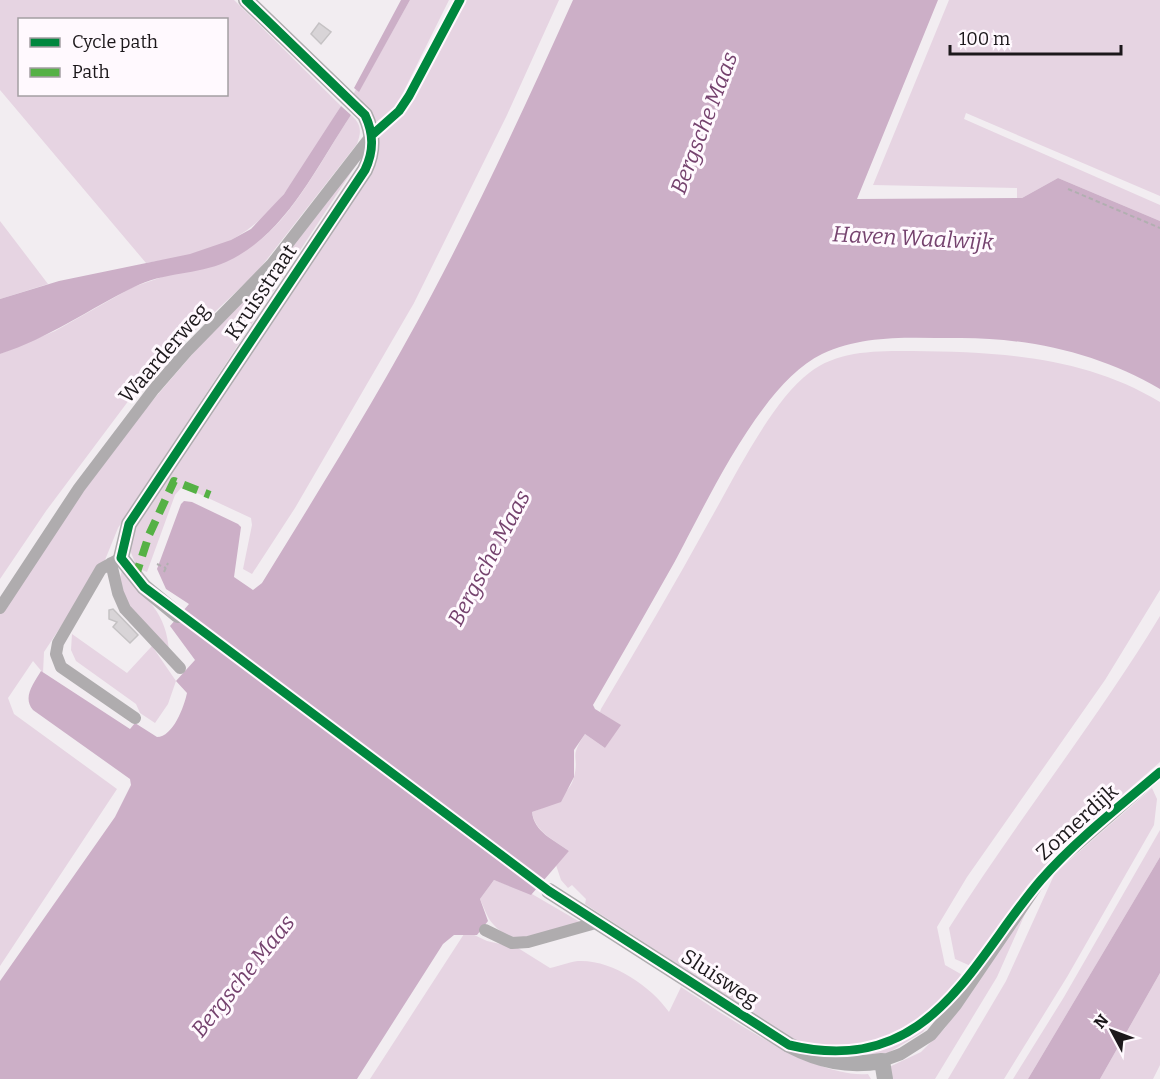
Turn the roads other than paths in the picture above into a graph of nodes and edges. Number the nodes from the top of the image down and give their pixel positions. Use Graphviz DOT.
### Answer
graph roads {
  1 [pos="246,0"];
  2 [pos="372,135"];
  3 [pos="116,560"];
  4 [pos="0,608"];
  5 [pos="178,615"];
  6 [pos="180,668"];
  7 [pos="135,718"];
  8 [pos="1160,772"];
  9 [pos="549,891"];
  10 [pos="595,919"];
  11 [pos="485,930"];
  12 [pos="882,1061"];
  13 [pos="885,1079"];
  1 -- 2 [label="street"];
  2 -- 3 [label="street, Kruisstraat"];
  2 -- 4 [label="street, Waarderweg"];
  3 -- 5 [label="street"];
  3 -- 6 [label="street, Kruisstraat"];
  3 -- 7 [label="street"];
  8 -- 12 [label="street, Zomerdijk"];
  9 -- 10 [label="street, Sluisweg"];
  10 -- 11 [label="street"];
  10 -- 12 [label="street, Sluisweg"];
  12 -- 13 [label="street"];
}
